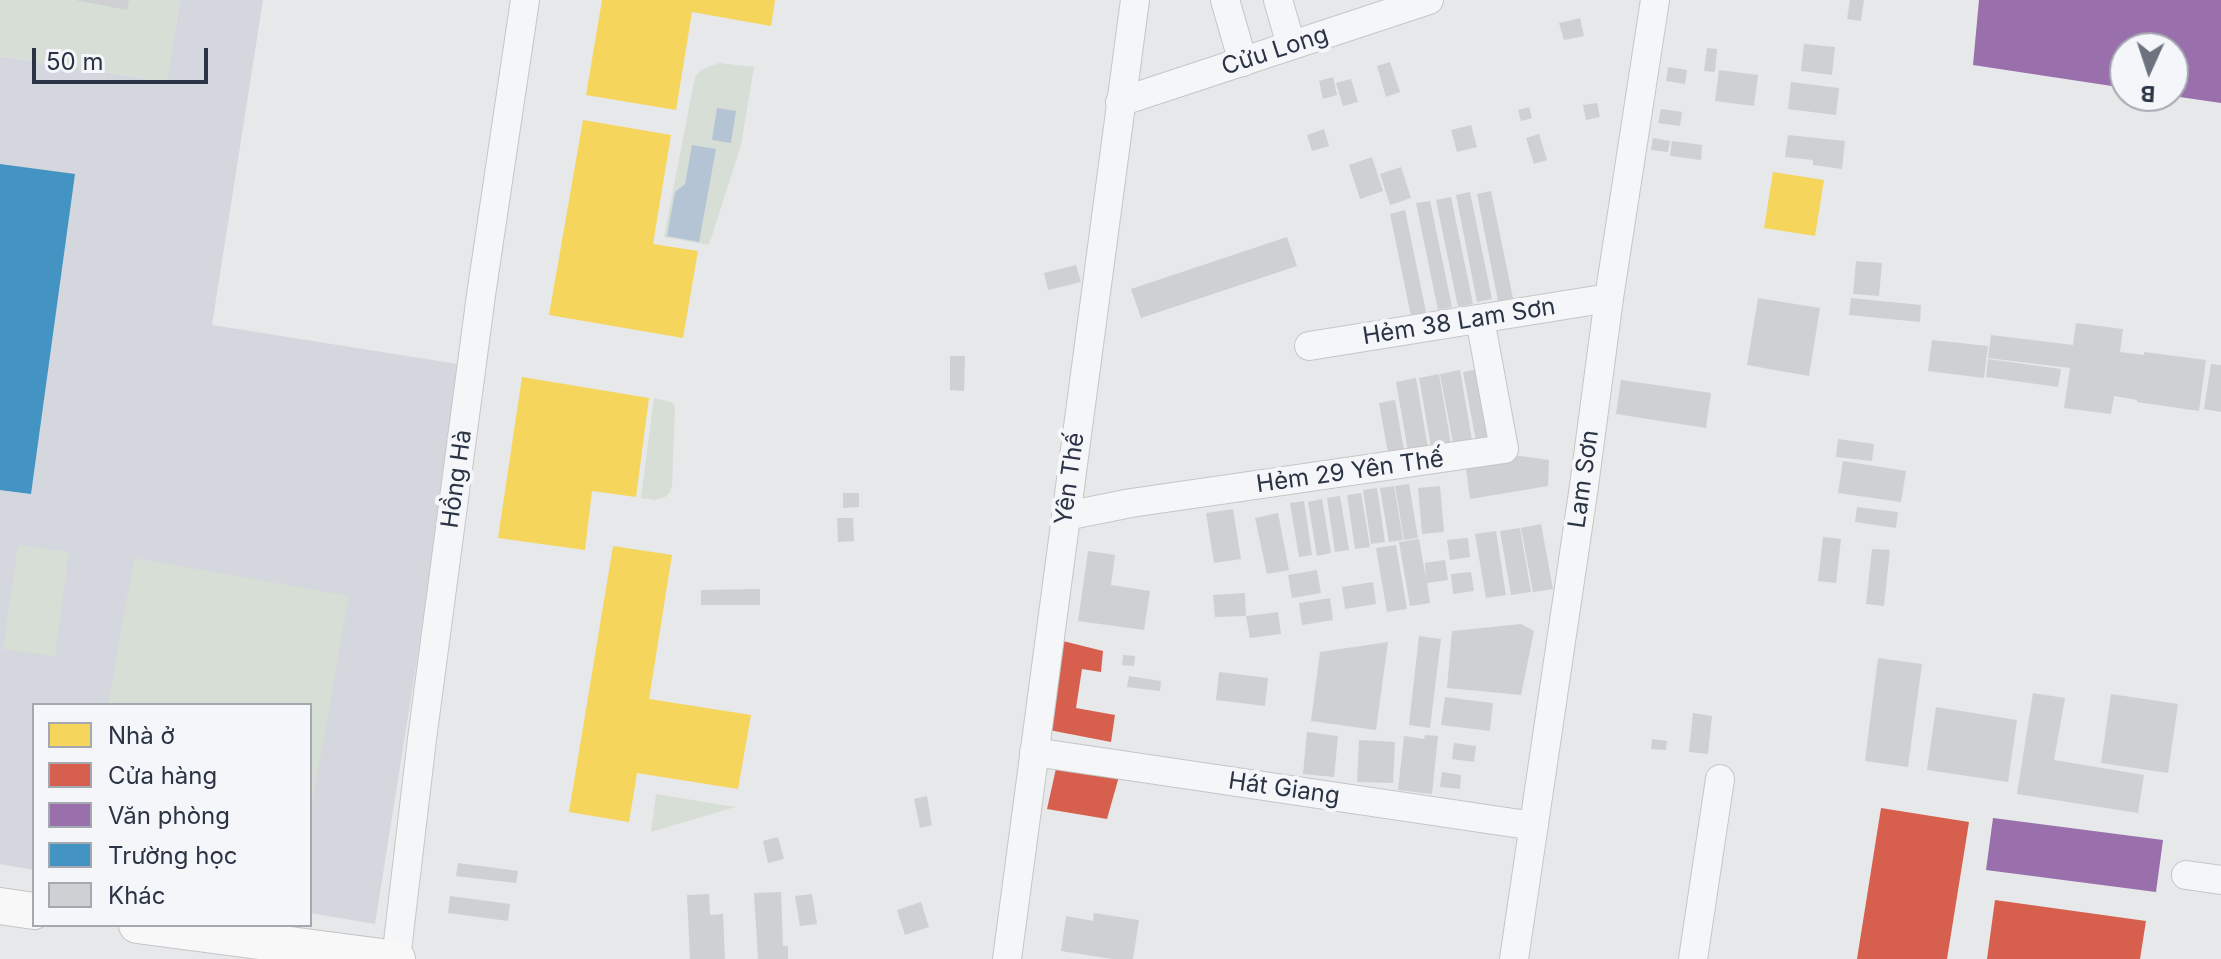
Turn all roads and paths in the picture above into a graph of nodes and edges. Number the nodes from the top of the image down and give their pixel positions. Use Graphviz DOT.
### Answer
graph roads {
  1 [pos="525,0"];
  2 [pos="1135,0"];
  3 [pos="1225,0"];
  4 [pos="1278,0"];
  5 [pos="1429,0"];
  6 [pos="1655,0"];
  7 [pos="1291,45"];
  8 [pos="1243,62"];
  9 [pos="1120,102"];
  10 [pos="1609,298"];
  11 [pos="1480,319"];
  12 [pos="1309,346"];
  13 [pos="1066,516"];
  14 [pos="1034,752"];
  15 [pos="1720,779"];
  16 [pos="1534,826"];
  17 [pos="2186,875"];
  18 [pos="2221,880"];
  19 [pos="0,906"];
  20 [pos="32,911"];
  21 [pos="152,927"];
  22 [pos="397,959"];
  23 [pos="1007,959"];
  24 [pos="1514,959"];
  25 [pos="1693,959"];
  1 -- 22 [label="street, Hồng Hà"];
  2 -- 9 [label="street, Yên Thế"];
  3 -- 8 [label="street"];
  4 -- 7 [label="street"];
  5 -- 7 [label="street, Cửu Long"];
  6 -- 10 [label="street, Lam Sơn"];
  7 -- 8 [label="street, Cửu Long"];
  8 -- 9 [label="street, Cửu Long"];
  9 -- 13 [label="street, Yên Thế"];
  10 -- 11 [label="street, Hẻm 38 Lam Sơn"];
  10 -- 16 [label="street, Lam Sơn"];
  11 -- 12 [label="street, Hẻm 38 Lam Sơn"];
  11 -- 13 [label="street, Hẻm 29 Yên Thế"];
  13 -- 14 [label="street, Yên Thế"];
  14 -- 16 [label="street, Hát Giang"];
  14 -- 23 [label="street, Yên Thế"];
  15 -- 25 [label="street"];
  16 -- 24 [label="street, Lam Sơn"];
  17 -- 18 [label="street"];
  19 -- 20 [label="main road"];
  21 -- 22 [label="main road, Hồng Hà"];
}
